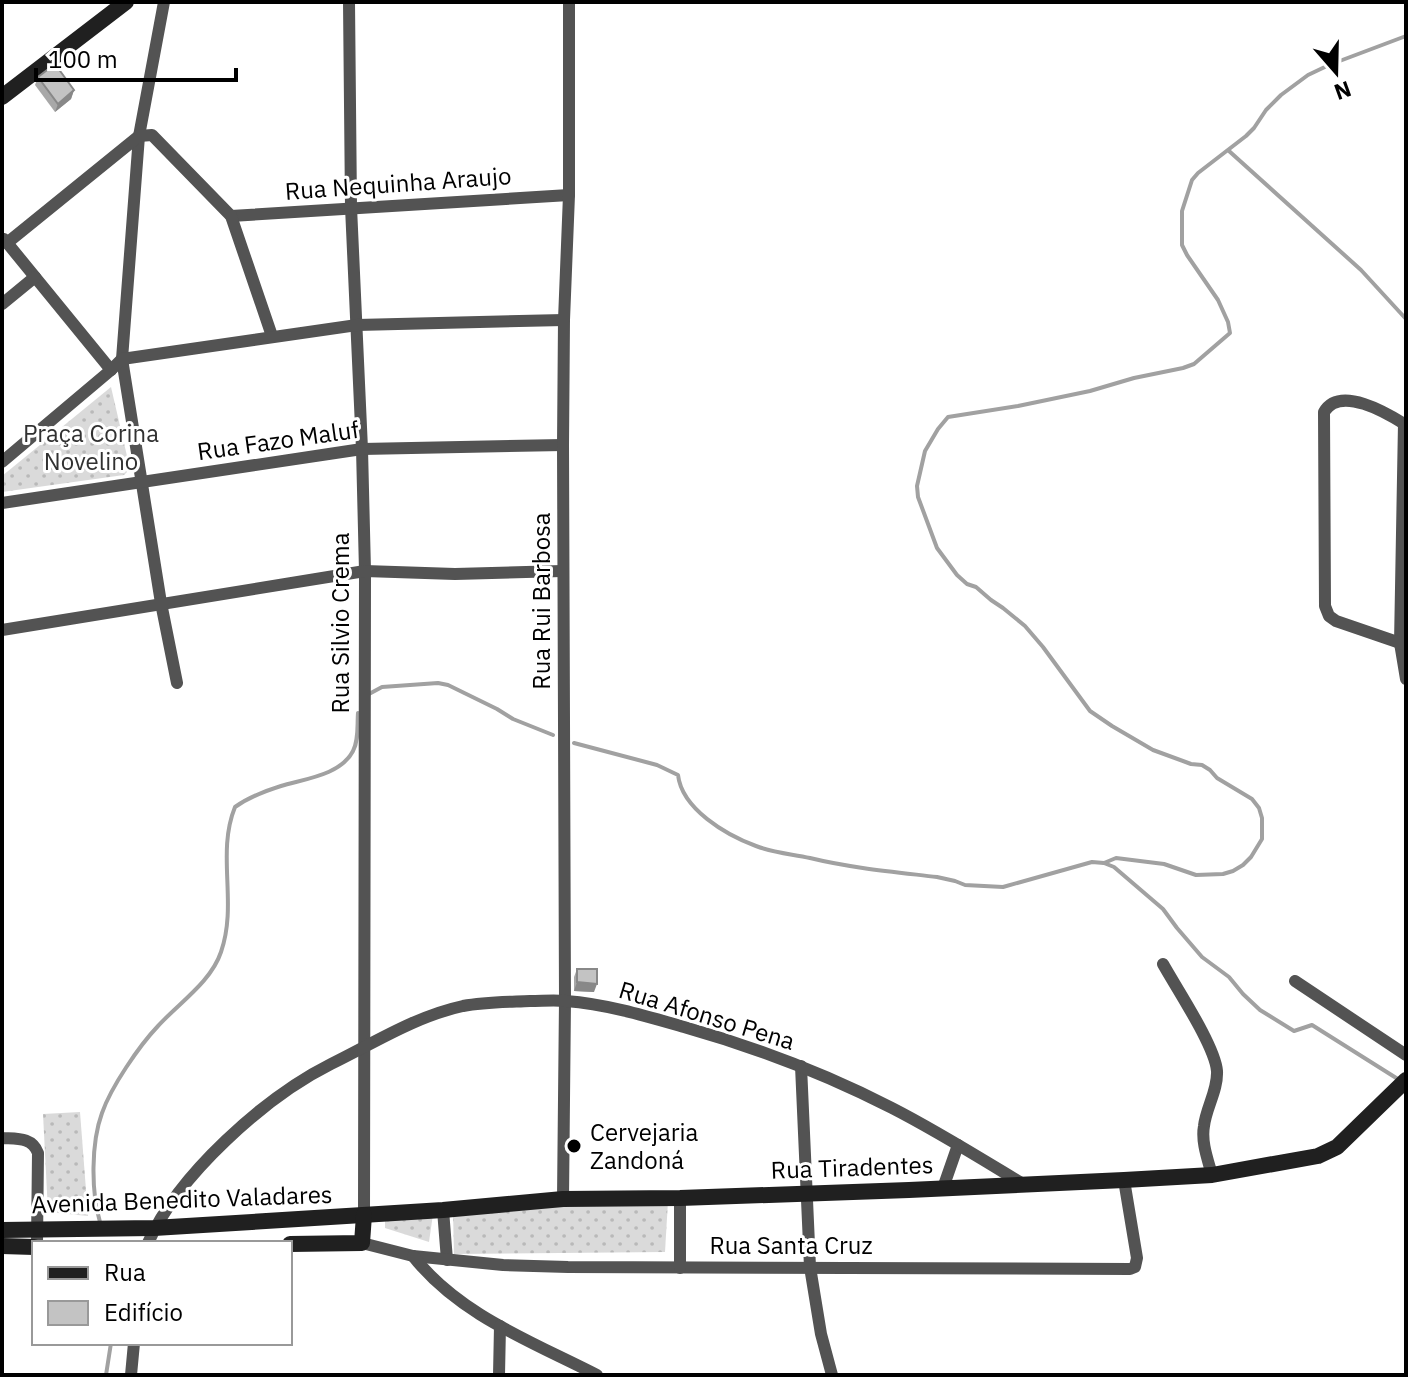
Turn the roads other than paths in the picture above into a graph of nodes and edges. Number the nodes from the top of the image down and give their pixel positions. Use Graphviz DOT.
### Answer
graph roads {
  1 [pos="126,2"];
  2 [pos="164,2"];
  3 [pos="349,2"];
  4 [pos="569,2"];
  5 [pos="2,97"];
  6 [pos="139,136"];
  7 [pos="569,195"];
  8 [pos="351,207"];
  9 [pos="231,216"];
  10 [pos="4,240"];
  11 [pos="35,277"];
  12 [pos="2,304"];
  13 [pos="564,320"];
  14 [pos="357,325"];
  15 [pos="272,336"];
  16 [pos="122,359"];
  17 [pos="111,370"];
  18 [pos="1405,424"];
  19 [pos="563,445"];
  20 [pos="362,449"];
  21 [pos="2,462"];
  22 [pos="141,483"];
  23 [pos="2,503"];
  24 [pos="365,571"];
  25 [pos="562,571"];
  26 [pos="161,603"];
  27 [pos="2,630"];
  28 [pos="1403,644"];
  29 [pos="1406,679"];
  30 [pos="177,683"];
  31 [pos="1163,964"];
  32 [pos="1295,981"];
  33 [pos="565,1000"];
  34 [pos="365,1047"];
  35 [pos="1406,1055"];
  36 [pos="801,1066"];
  37 [pos="1406,1080"];
  38 [pos="2,1138"];
  39 [pos="958,1145"];
  40 [pos="1212,1175"];
  41 [pos="1124,1180"];
  42 [pos="1026,1186"];
  43 [pos="943,1188"];
  44 [pos="808,1193"];
  45 [pos="680,1198"];
  46 [pos="563,1199"];
  47 [pos="443,1210"];
  48 [pos="364,1215"];
  49 [pos="2,1230"];
  50 [pos="151,1236"];
  51 [pos="36,1240"];
  52 [pos="362,1243"];
  53 [pos="292,1244"];
  54 [pos="2,1246"];
  55 [pos="413,1256"];
  56 [pos="447,1260"];
  57 [pos="810,1267"];
  58 [pos="680,1268"];
  59 [pos="500,1326"];
  60 [pos="134,1345"];
  61 [pos="131,1375"];
  62 [pos="499,1375"];
  63 [pos="597,1375"];
  64 [pos="832,1375"];
  1 -- 5 [label="street"];
  2 -- 6 [label="street"];
  3 -- 8 [label="street, Rua Silvio Crema"];
  4 -- 7 [label="street, Rua Rui Barbosa"];
  6 -- 9 [label="street"];
  6 -- 10 [label="street"];
  6 -- 16 [label="street"];
  7 -- 8 [label="street, Rua Nequinha Araujo"];
  7 -- 13 [label="street, Rua Rui Barbosa"];
  8 -- 9 [label="street, Rua Nequinha Araujo"];
  8 -- 14 [label="street, Rua Silvio Crema"];
  9 -- 15 [label="street"];
  10 -- 11 [label="street"];
  11 -- 12 [label="street"];
  11 -- 17 [label="street"];
  13 -- 14 [label="street"];
  13 -- 19 [label="street, Rua Rui Barbosa"];
  14 -- 15 [label="street"];
  14 -- 20 [label="street, Rua Silvio Crema"];
  15 -- 16 [label="street"];
  16 -- 17 [label="street"];
  16 -- 22 [label="street"];
  17 -- 21 [label="street"];
  18 -- 28 [label="street"];
  18 -- 28 [label="street"];
  19 -- 20 [label="street, Rua Fazo Maluf"];
  19 -- 25 [label="street, Rua Rui Barbosa"];
  20 -- 22 [label="street, Rua Fazo Maluf"];
  20 -- 24 [label="street, Rua Silvio Crema"];
  22 -- 23 [label="street, Rua Fazo Maluf"];
  22 -- 26 [label="street"];
  24 -- 25 [label="street"];
  24 -- 26 [label="street"];
  24 -- 34 [label="street, Rua Silvio Crema"];
  25 -- 33 [label="street, Rua Rui Barbosa"];
  26 -- 27 [label="street"];
  26 -- 30 [label="street"];
  28 -- 29 [label="street"];
  31 -- 40 [label="street"];
  32 -- 35 [label="street"];
  33 -- 34 [label="street, Rua Afonso Pena"];
  33 -- 36 [label="street, Rua Afonso Pena"];
  33 -- 46 [label="street, Rua Rui Barbosa"];
  34 -- 48 [label="street, Rua Silvio Crema"];
  34 -- 50 [label="street, Rua Afonso Pena"];
  36 -- 39 [label="street, Rua Afonso Pena"];
  36 -- 44 [label="street"];
  37 -- 40 [label="street, Rua Tiradentes"];
  38 -- 51 [label="street"];
  39 -- 42 [label="street, Rua Afonso Pena"];
  39 -- 43 [label="street"];
  40 -- 41 [label="street, Rua Tiradentes"];
  41 -- 42 [label="street, Rua Tiradentes"];
  41 -- 57 [label="street, Rua Santa Cruz"];
  42 -- 43 [label="street, Rua Tiradentes"];
  43 -- 44 [label="street, Rua Tiradentes"];
  44 -- 45 [label="street, Rua Tiradentes"];
  44 -- 57 [label="street"];
  45 -- 46 [label="street, Rua Tiradentes"];
  45 -- 58 [label="street"];
  46 -- 47 [label="street, Rua Tiradentes"];
  47 -- 48 [label="street, Rua Tiradentes"];
  47 -- 56 [label="street"];
  48 -- 50 [label="street, Avenida Benedito Valadares"];
  48 -- 52 [label="street, Rua Silvio Crema"];
  49 -- 51 [label="street, Avenida Benedito Valadares"];
  50 -- 51 [label="street, Avenida Benedito Valadares"];
  51 -- 54 [label="street, Avenida Benedito Valadares"];
  52 -- 53 [label="street, Avenida Benedito Valadares"];
  52 -- 55 [label="street, Rua Santa Cruz"];
  55 -- 56 [label="street, Rua Santa Cruz"];
  55 -- 59 [label="street"];
  56 -- 58 [label="street, Rua Santa Cruz"];
  57 -- 58 [label="street, Rua Santa Cruz"];
  57 -- 64 [label="street"];
  59 -- 62 [label="street"];
  59 -- 63 [label="street"];
  60 -- 61 [label="street"];
}
